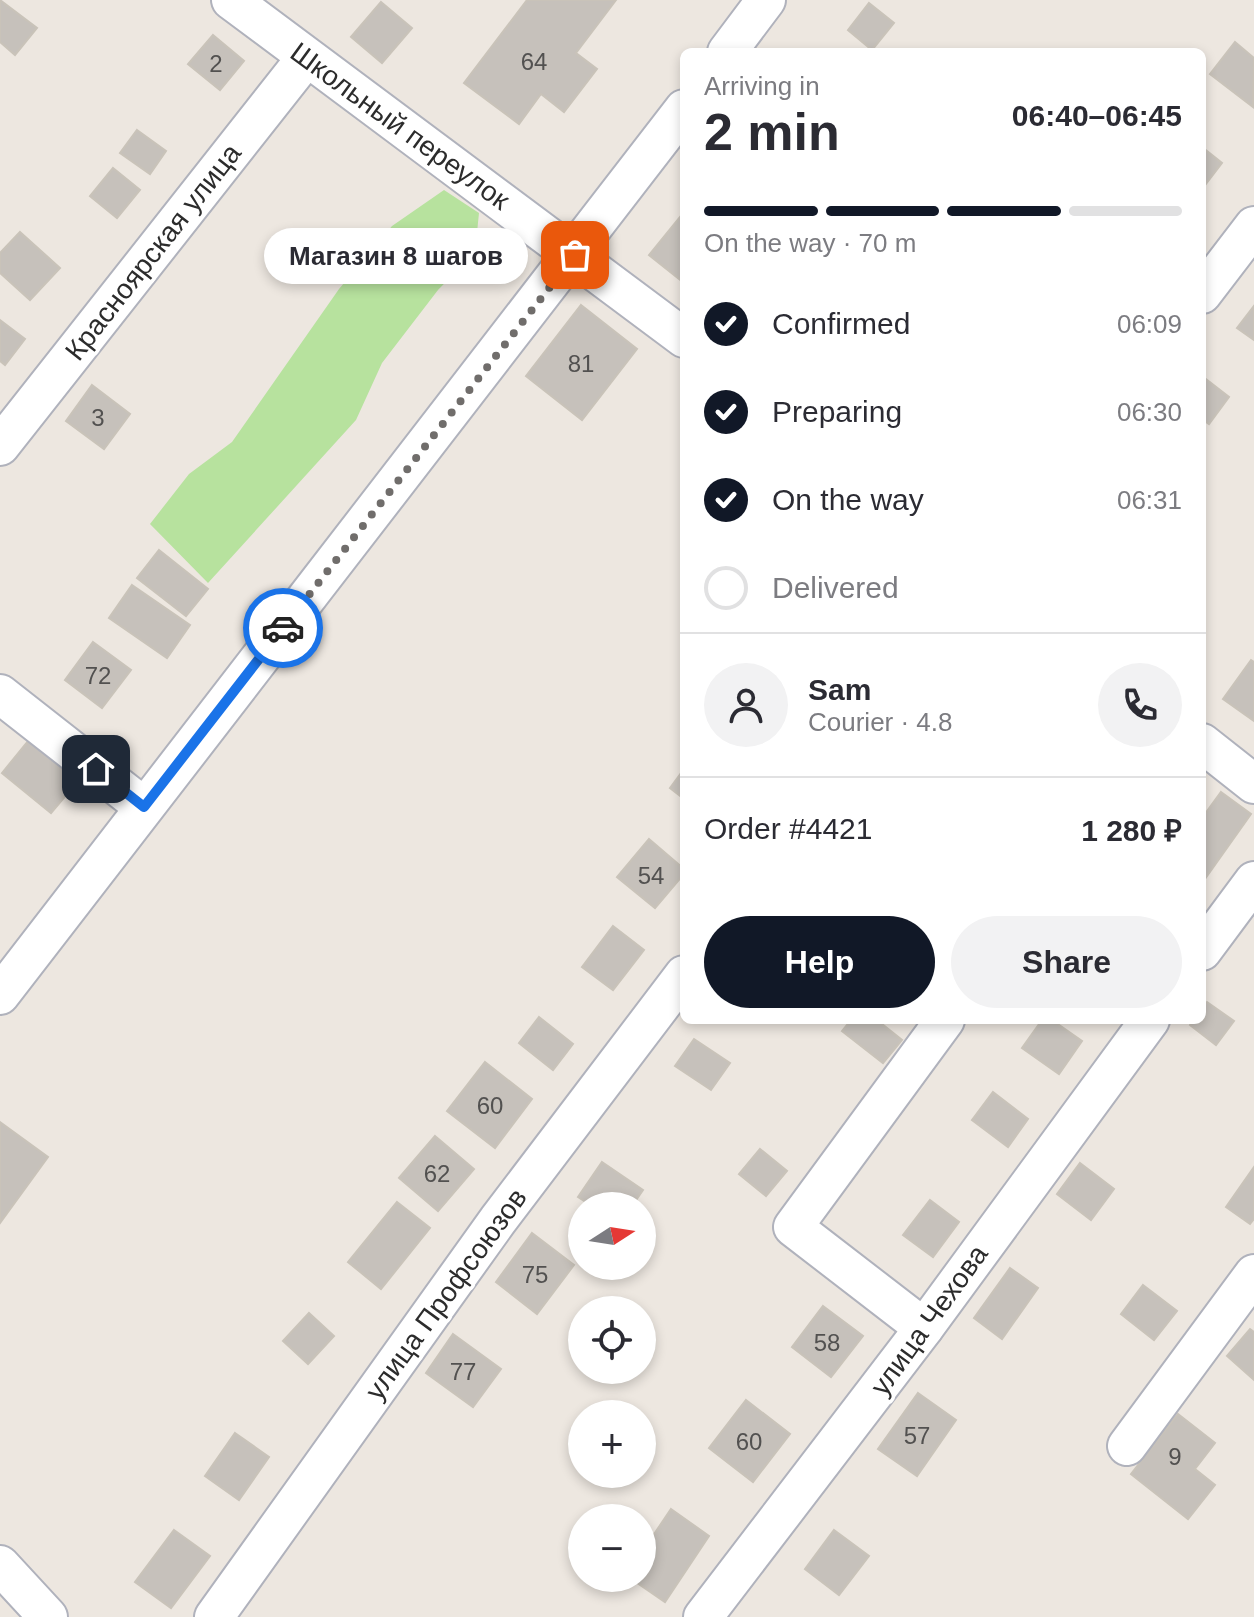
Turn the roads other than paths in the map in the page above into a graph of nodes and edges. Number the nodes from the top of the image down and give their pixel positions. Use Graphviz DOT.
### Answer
graph roads {
  1 [pos="231,0"];
  2 [pos="766,0"];
  3 [pos="730,48"];
  4 [pos="306,58"];
  5 [pos="680,114"];
  6 [pos="1254,226"];
  7 [pos="575,255"];
  8 [pos="1206,289"];
  9 [pos="680,335"];
  10 [pos="0,446"];
  11 [pos="0,694"];
  12 [pos="1206,746"];
  13 [pos="1254,784"];
  14 [pos="144,807"];
  15 [pos="1254,881"];
  16 [pos="1206,946"];
  17 [pos="680,980"];
  18 [pos="0,995"];
  19 [pos="942,1024"];
  20 [pos="1147,1024"];
  21 [pos="1254,1274"];
  22 [pos="924,1328"];
  23 [pos="1127,1446"];
  24 [pos="2,1570"];
  25 [pos="48,1617"];
  26 [pos="214,1617"];
  27 [pos="703,1617"];
  1 -- 4 [label="street, Школьный переулок"];
  2 -- 3 [label="street"];
  4 -- 7 [label="street, Школьный переулок"];
  4 -- 10 [label="street, Красноярская улица"];
  5 -- 7 [label="street"];
  6 -- 8 [label="street"];
  7 -- 9 [label="street, Школьный переулок"];
  7 -- 14 [label="street"];
  11 -- 14 [label="street"];
  12 -- 13 [label="street"];
  14 -- 18 [label="street"];
  15 -- 16 [label="street"];
  17 -- 26 [label="street, улица Профсоюзов"];
  19 -- 22 [label="street"];
  20 -- 22 [label="street, улица Чехова"];
  21 -- 23 [label="street"];
  22 -- 27 [label="street, улица Чехова"];
  24 -- 25 [label="street"];
}
